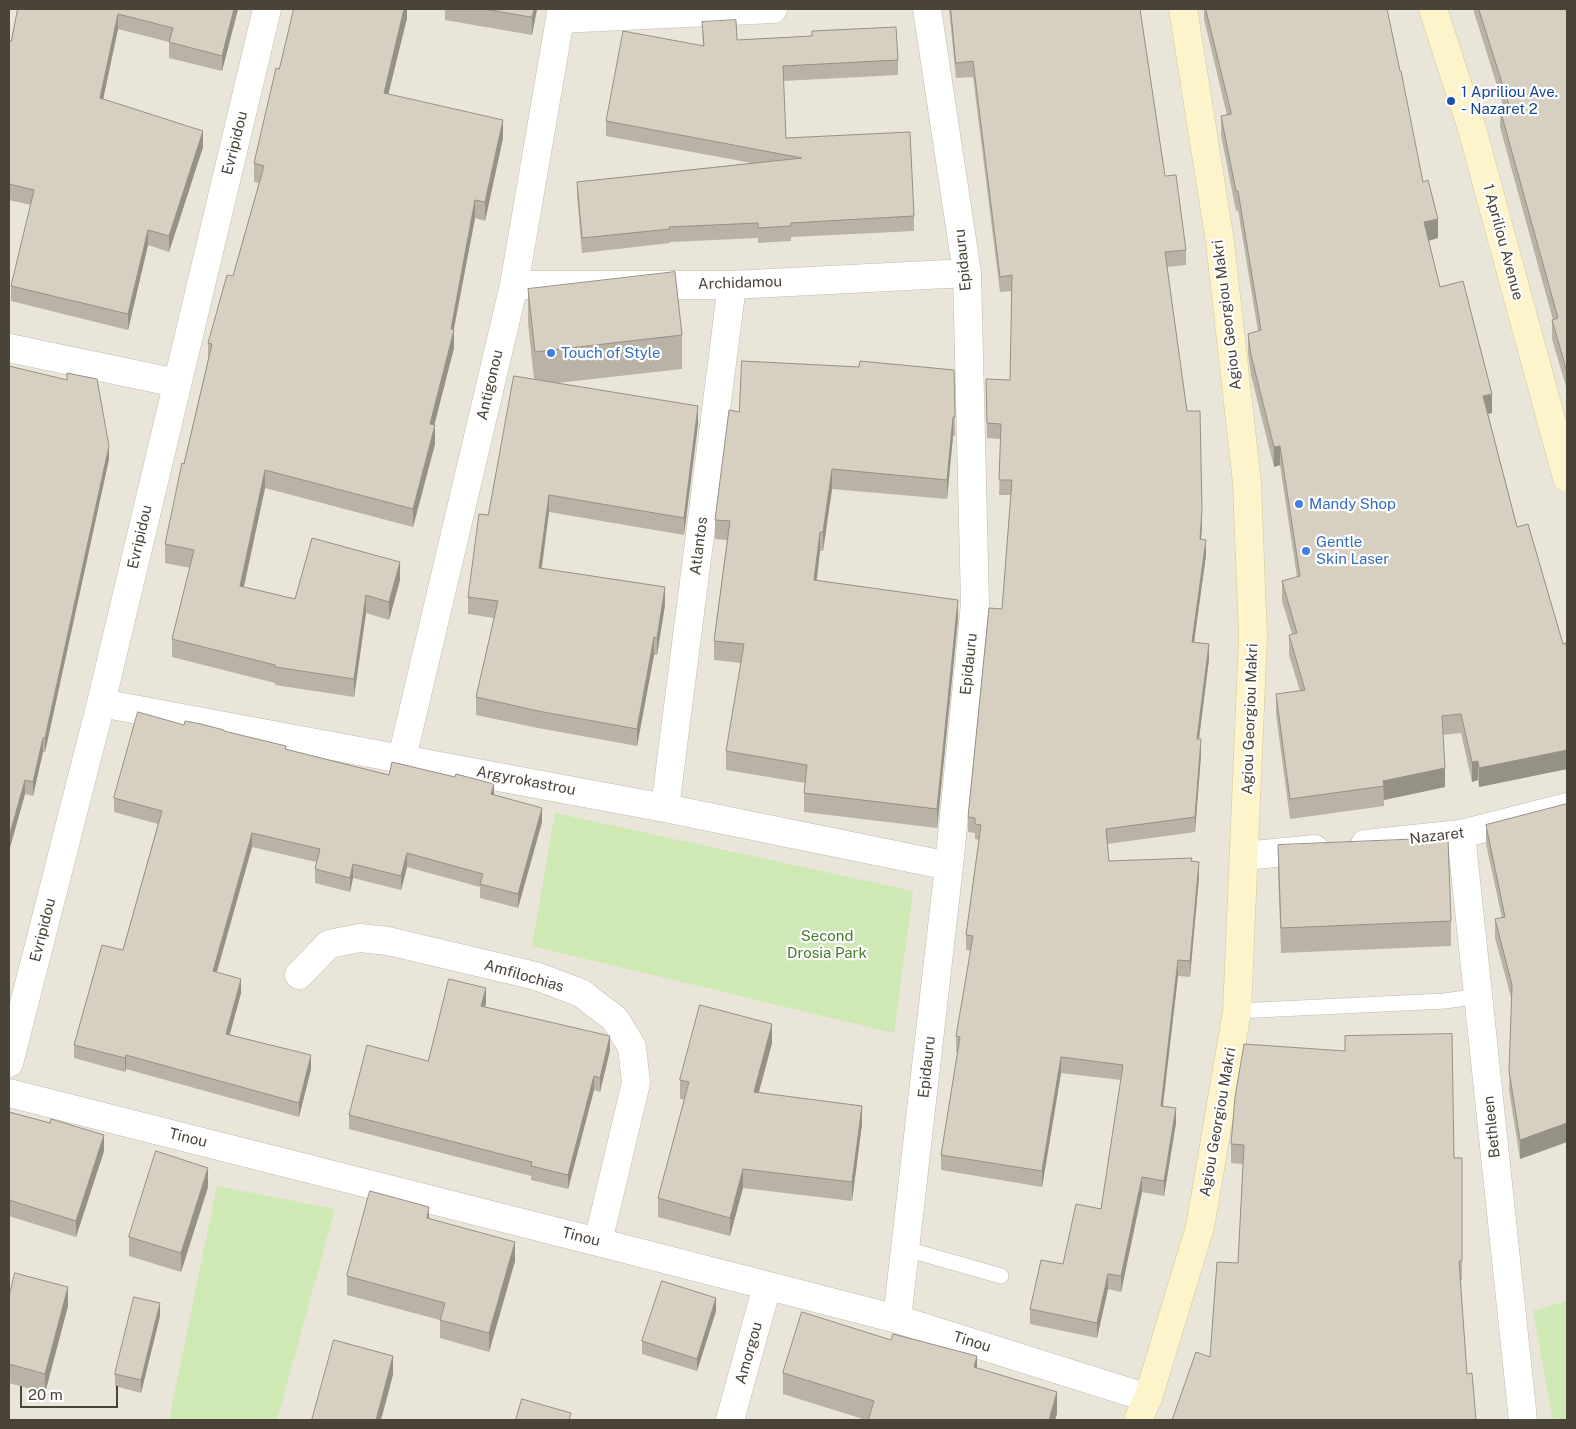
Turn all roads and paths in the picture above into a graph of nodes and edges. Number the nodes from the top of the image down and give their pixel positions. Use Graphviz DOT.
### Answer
graph roads {
  1 [pos="267,9"];
  2 [pos="773,9"];
  3 [pos="927,9"];
  4 [pos="1183,9"];
  5 [pos="1433,9"];
  6 [pos="561,14"];
  7 [pos="966,273"];
  8 [pos="514,284"];
  9 [pos="732,285"];
  10 [pos="9,348"];
  11 [pos="177,383"];
  12 [pos="1567,478"];
  13 [pos="101,703"];
  14 [pos="402,758"];
  15 [pos="1567,807"];
  16 [pos="665,808"];
  17 [pos="1461,834"];
  18 [pos="1244,856"];
  19 [pos="949,866"];
  20 [pos="299,975"];
  21 [pos="1478,996"];
  22 [pos="1237,1011"];
  23 [pos="9,1063"];
  24 [pos="9,1093"];
  25 [pos="598,1242"];
  26 [pos="906,1249"];
  27 [pos="1001,1276"];
  28 [pos="767,1286"];
  29 [pos="898,1319"];
  30 [pos="1143,1409"];
  31 [pos="730,1420"];
  32 [pos="1523,1420"];
  1 -- 11 [label="street, Evripidou"];
  2 -- 6 [label="street"];
  3 -- 7 [label="street, Epidauru"];
  4 -- 18 [label="street, Agiou Georgiou Makri"];
  5 -- 12 [label="street, 1 Apriliou Avenue"];
  6 -- 8 [label="street, Antigonou"];
  7 -- 9 [label="street, Archidamou"];
  7 -- 19 [label="street, Epidauru"];
  8 -- 9 [label="street, Archidamou"];
  8 -- 14 [label="street, Antigonou"];
  9 -- 16 [label="street, Atlantos"];
  10 -- 11 [label="street"];
  11 -- 13 [label="street, Evripidou"];
  13 -- 14 [label="street, Argyrokastrou"];
  13 -- 23 [label="street, Evripidou"];
  14 -- 16 [label="street, Argyrokastrou"];
  15 -- 17 [label="street, Nazaret"];
  16 -- 19 [label="street, Argyrokastrou"];
  17 -- 18 [label="street, Nazaret"];
  17 -- 21 [label="street, Bethleen"];
  18 -- 22 [label="street, Agiou Georgiou Makri"];
  19 -- 26 [label="street, Epidauru"];
  20 -- 25 [label="street, Amfilochias"];
  21 -- 22 [label="lane"];
  21 -- 32 [label="street, Bethleen"];
  22 -- 30 [label="street, Agiou Georgiou Makri"];
  24 -- 25 [label="street, Tinou"];
  25 -- 28 [label="street, Tinou"];
  26 -- 27 [label="lane"];
  26 -- 29 [label="street, Epidauru"];
  28 -- 29 [label="street, Tinou"];
  28 -- 31 [label="street, Amorgou"];
  29 -- 30 [label="street, Tinou"];
}
